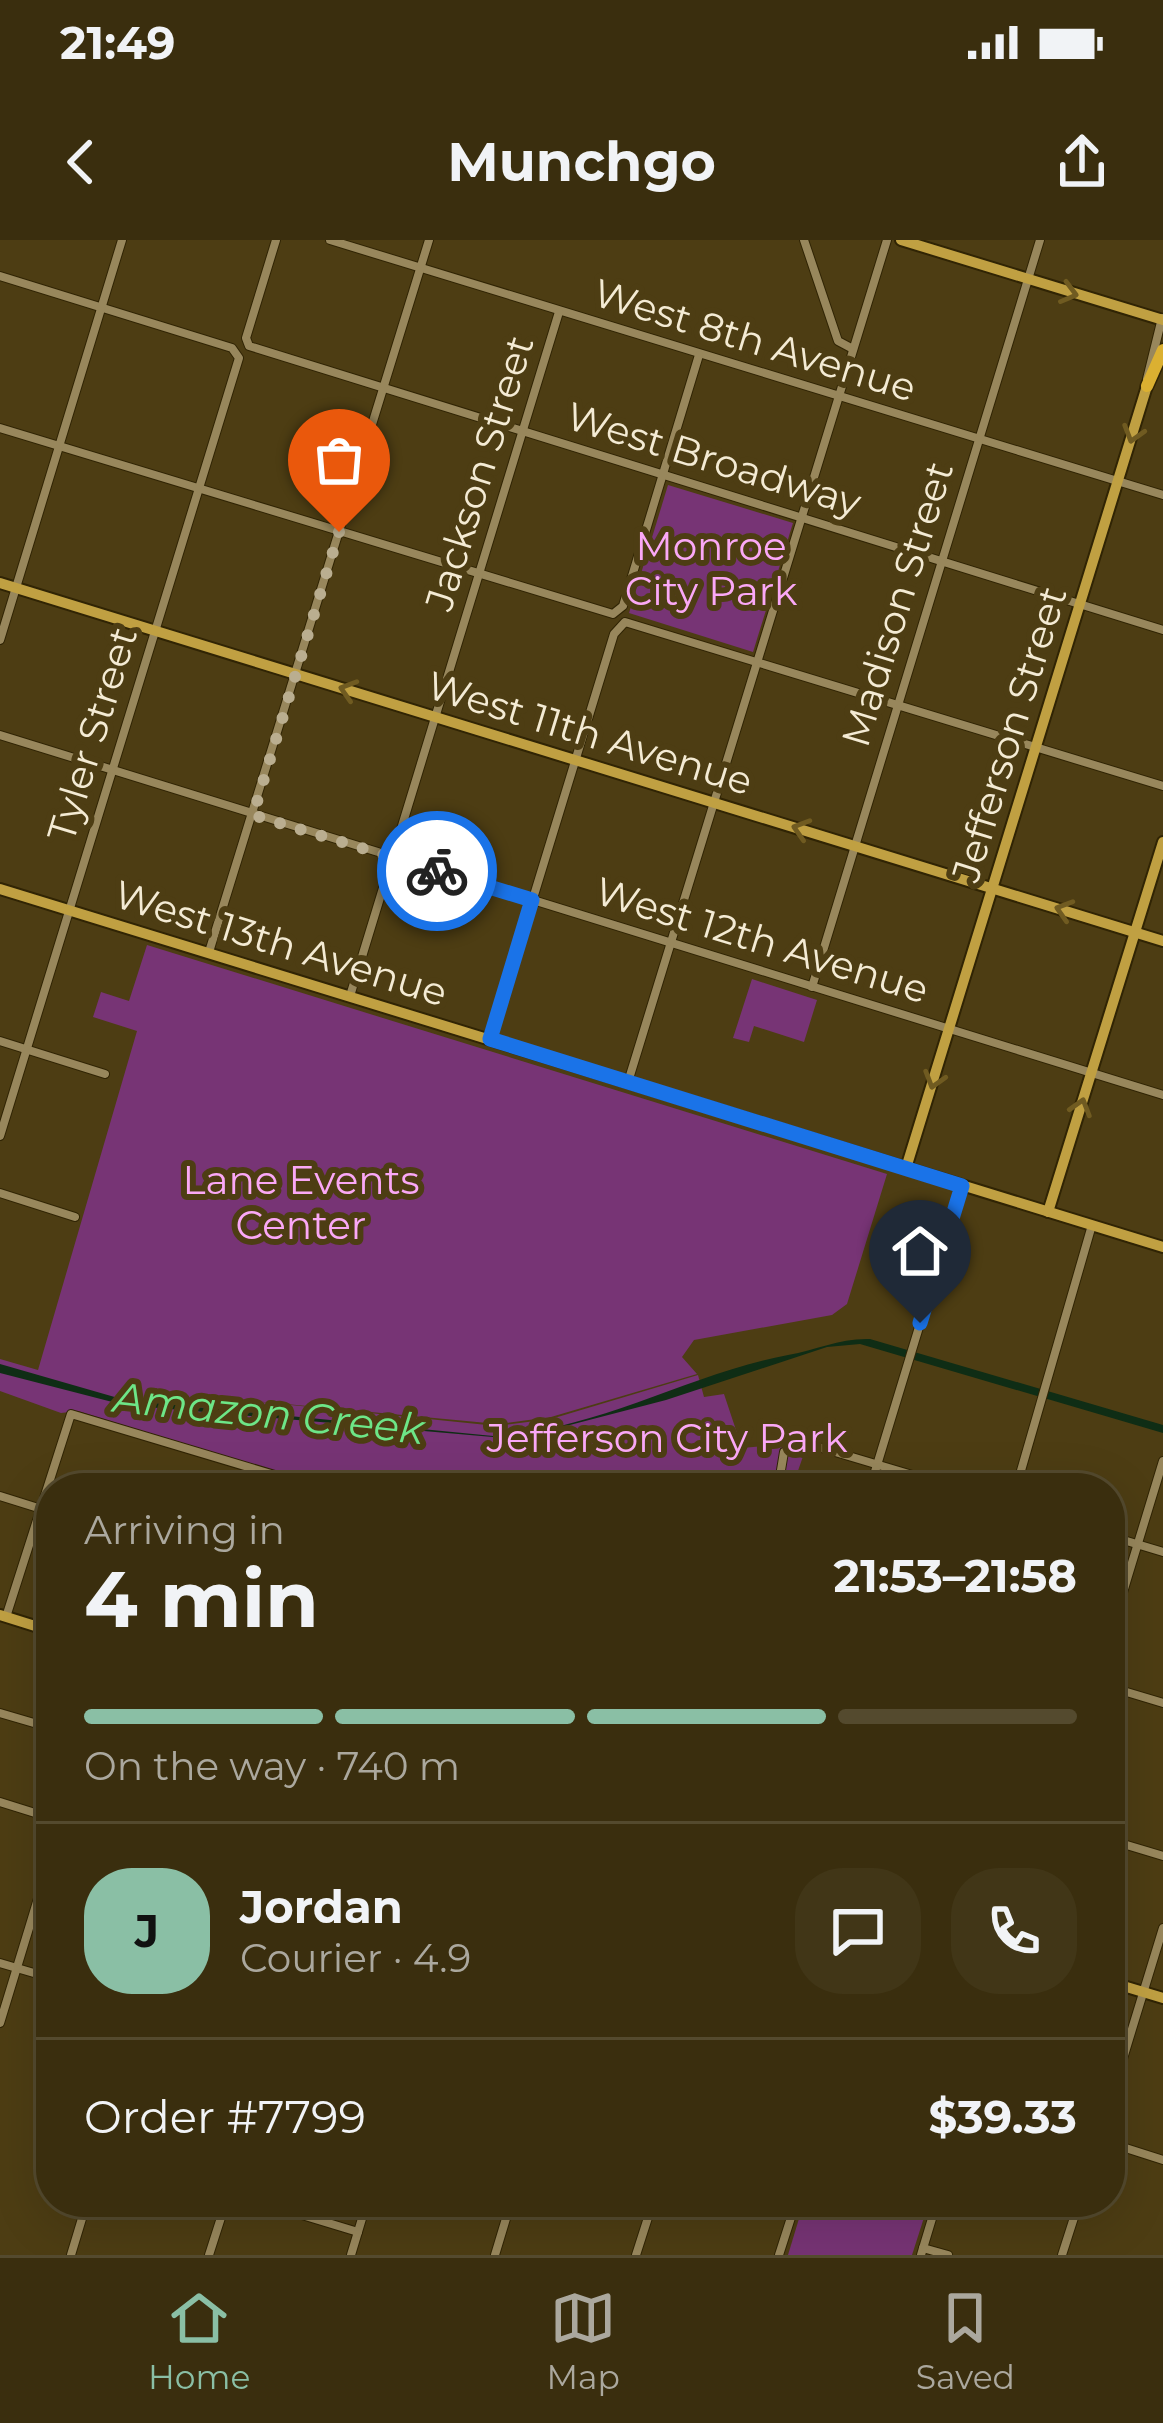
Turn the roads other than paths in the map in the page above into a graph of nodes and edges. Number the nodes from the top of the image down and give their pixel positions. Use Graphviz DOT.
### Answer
graph roads {
  1 [pos="122,240"];
  2 [pos="276,240"];
  3 [pos="330,240"];
  4 [pos="429,240"];
  5 [pos="804,240"];
  6 [pos="887,240"];
  7 [pos="901,240"];
  8 [pos="1040,240"];
  9 [pos="420,268"];
  10 [pos="0,276"];
  11 [pos="1027,281"];
  12 [pos="102,308"];
  13 [pos="559,312"];
  14 [pos="1163,319"];
  15 [pos="853,350"];
  16 [pos="1163,350"];
  17 [pos="699,355"];
  18 [pos="1147,386"];
  19 [pos="383,388"];
  20 [pos="839,397"];
  21 [pos="0,428"];
  22 [pos="523,431"];
  23 [pos="980,439"];
  24 [pos="59,446"];
  25 [pos="663,475"];
  26 [pos="1118,482"];
  27 [pos="199,488"];
  28 [pos="1163,495"];
  29 [pos="803,518"];
  30 [pos="339,532"];
  31 [pos="941,561"];
  32 [pos="479,576"];
  33 [pos="0,583"];
  34 [pos="16,588"];
  35 [pos="1080,604"];
  36 [pos="618,619"];
  37 [pos="1163,630"];
  38 [pos="155,631"];
  39 [pos="0,640"];
  40 [pos="758,662"];
  41 [pos="296,674"];
  42 [pos="898,705"];
  43 [pos="435,717"];
  44 [pos="0,735"];
  45 [pos="1036,748"];
  46 [pos="574,760"];
  47 [pos="112,770"];
  48 [pos="1163,786"];
  49 [pos="714,802"];
  50 [pos="253,815"];
  51 [pos="1163,842"];
  52 [pos="854,846"];
  53 [pos="392,857"];
  54 [pos="0,889"];
  55 [pos="993,889"];
  56 [pos="532,900"];
  57 [pos="70,910"];
  58 [pos="1134,932"];
  59 [pos="1163,941"];
  60 [pos="671,944"];
  61 [pos="209,952"];
  62 [pos="812,986"];
  63 [pos="350,996"];
  64 [pos="950,1029"];
  65 [pos="490,1039"];
  66 [pos="0,1041"];
  67 [pos="27,1050"];
  68 [pos="1092,1073"];
  69 [pos="106,1074"];
  70 [pos="628,1082"];
  71 [pos="1163,1095"];
  72 [pos="0,1136"];
  73 [pos="906,1168"];
  74 [pos="962,1186"];
  75 [pos="0,1193"];
  76 [pos="1048,1212"];
  77 [pos="74,1217"];
  78 [pos="1092,1226"];
  79 [pos="1163,1247"];
  80 [pos="1163,1461"];
  81 [pos="877,1465"];
  82 [pos="52,1473"];
  83 [pos="268,1473"];
  84 [pos="780,1473"];
  85 [pos="875,1473"];
  86 [pos="904,1473"];
  87 [pos="1018,1473"];
  88 [pos="0,1496"];
  89 [pos="36,1507"];
  90 [pos="36,1520"];
  91 [pos="1125,1540"];
  92 [pos="1138,1544"];
  93 [pos="1163,1552"];
  94 [pos="1125,1586"];
  95 [pos="3,1616"];
  96 [pos="36,1626"];
  97 [pos="1125,1692"];
  98 [pos="1163,1703"];
  99 [pos="0,1712"];
  100 [pos="36,1723"];
  101 [pos="0,1802"];
  102 [pos="36,1813"];
  103 [pos="1125,1845"];
  104 [pos="1163,1856"];
  105 [pos="36,1905"];
  106 [pos="1163,1928"];
  107 [pos="0,1963"];
  108 [pos="17,1968"];
  109 [pos="36,1974"];
  110 [pos="1125,1987"];
  111 [pos="1143,1992"];
  112 [pos="1163,1998"];
  113 [pos="0,2023"];
  114 [pos="1125,2051"];
  115 [pos="1125,2148"];
  116 [pos="1163,2160"];
  117 [pos="82,2217"];
  118 [pos="221,2217"];
  119 [pos="309,2217"];
  120 [pos="362,2217"];
  121 [pos="506,2217"];
  122 [pos="647,2217"];
  123 [pos="791,2217"];
  124 [pos="932,2217"];
  125 [pos="1074,2217"];
  126 [pos="358,2232"];
  127 [pos="922,2251"];
  128 [pos="71,2255"];
  129 [pos="209,2255"];
  130 [pos="351,2255"];
  131 [pos="495,2255"];
  132 [pos="636,2255"];
  133 [pos="779,2255"];
  134 [pos="948,2255"];
  135 [pos="1062,2255"];
  1 -- 12 [label="street"];
  2 -- 19 [label="street, West Broadway"];
  3 -- 9 [label="street, West 8th Avenue"];
  4 -- 9 [label="street"];
  5 -- 15 [label="street"];
  6 -- 15 [label="street"];
  7 -- 11 [label="main road"];
  8 -- 11 [label="street, Madison Street"];
  9 -- 13 [label="street, West 8th Avenue"];
  9 -- 19 [label="street"];
  10 -- 12 [label="street"];
  11 -- 14 [label="main road, one-way"];
  11 -- 23 [label="street, Madison Street"];
  12 -- 24 [label="street"];
  12 -- 27 [label="street, Tyler Street"];
  13 -- 17 [label="street, West 8th Avenue"];
  13 -- 22 [label="street, Jackson Street"];
  14 -- 18 [label="street, Jefferson Street"];
  15 -- 20 [label="street"];
  16 -- 18 [label="highway"];
  17 -- 20 [label="street, West 8th Avenue"];
  17 -- 25 [label="street"];
  18 -- 26 [label="main road, Jefferson Street, one-way"];
  19 -- 22 [label="street, West Broadway"];
  19 -- 30 [label="street"];
  20 -- 23 [label="street, West 8th Avenue"];
  20 -- 29 [label="street"];
  21 -- 24 [label="street"];
  22 -- 25 [label="street, West Broadway"];
  22 -- 32 [label="street, Jackson Street"];
  23 -- 26 [label="street, West 8th Avenue"];
  23 -- 31 [label="street, Madison Street"];
  24 -- 27 [label="street"];
  24 -- 34 [label="street"];
  25 -- 29 [label="street, West Broadway"];
  25 -- 36 [label="street"];
  26 -- 28 [label="street, West 8th Avenue"];
  26 -- 35 [label="main road, Jefferson Street"];
  27 -- 30 [label="street"];
  27 -- 38 [label="street, Tyler Street"];
  29 -- 31 [label="street, West Broadway"];
  29 -- 40 [label="street"];
  30 -- 32 [label="street"];
  30 -- 41 [label="street"];
  31 -- 35 [label="street, West Broadway"];
  31 -- 42 [label="street, Madison Street"];
  32 -- 36 [label="street"];
  32 -- 43 [label="street, Jackson Street"];
  33 -- 34 [label="main road, West 11th Avenue"];
  34 -- 38 [label="main road, West 11th Avenue"];
  34 -- 39 [label="street"];
  35 -- 37 [label="street, West Broadway"];
  35 -- 45 [label="main road, Jefferson Street"];
  36 -- 40 [label="street"];
  36 -- 46 [label="street"];
  38 -- 41 [label="main road, West 11th Avenue"];
  38 -- 47 [label="street, Tyler Street"];
  40 -- 42 [label="street"];
  40 -- 49 [label="street"];
  43 -- 41 [label="main road, West 11th Avenue, one-way"];
  41 -- 50 [label="street"];
  42 -- 45 [label="street"];
  42 -- 52 [label="street, Madison Street"];
  43 -- 46 [label="main road, West 11th Avenue"];
  43 -- 53 [label="street, Jackson Street"];
  44 -- 47 [label="street, West 12th Avenue"];
  45 -- 48 [label="street"];
  45 -- 55 [label="main road, Jefferson Street"];
  46 -- 49 [label="main road, West 11th Avenue"];
  46 -- 56 [label="street"];
  47 -- 50 [label="street, West 12th Avenue"];
  47 -- 57 [label="street, Tyler Street"];
  52 -- 49 [label="main road, West 11th Avenue, one-way"];
  49 -- 60 [label="street"];
  50 -- 53 [label="street, West 12th Avenue"];
  50 -- 61 [label="street"];
  51 -- 58 [label="main road"];
  52 -- 55 [label="main road, West 11th Avenue"];
  52 -- 62 [label="street, Madison Street"];
  53 -- 56 [label="street, West 12th Avenue"];
  53 -- 63 [label="street, Jackson Street"];
  54 -- 57 [label="main road, West 13th Avenue"];
  58 -- 55 [label="main road, West 11th Avenue, one-way"];
  55 -- 64 [label="main road, Jefferson Street"];
  56 -- 60 [label="street, West 12th Avenue"];
  56 -- 65 [label="street"];
  57 -- 61 [label="main road, West 13th Avenue"];
  57 -- 67 [label="street, Tyler Street"];
  58 -- 59 [label="main road, West 11th Avenue"];
  58 -- 68 [label="main road"];
  60 -- 62 [label="street, West 12th Avenue"];
  60 -- 70 [label="street"];
  61 -- 63 [label="main road, West 13th Avenue"];
  62 -- 64 [label="street, West 12th Avenue"];
  63 -- 65 [label="main road, West 13th Avenue"];
  64 -- 68 [label="street, West 12th Avenue"];
  64 -- 73 [label="main road, Jefferson Street, one-way"];
  65 -- 70 [label="main road, West 13th Avenue"];
  66 -- 67 [label="street"];
  67 -- 69 [label="street"];
  67 -- 72 [label="street, Tyler Street"];
  68 -- 71 [label="street, West 12th Avenue"];
  76 -- 68 [label="main road, one-way"];
  70 -- 73 [label="main road, West 13th Avenue"];
  73 -- 74 [label="main road, West 13th Avenue"];
  74 -- 76 [label="main road, West 13th Avenue"];
  74 -- 81 [label="street"];
  75 -- 77 [label="street"];
  76 -- 78 [label="main road, West 13th Avenue"];
  78 -- 79 [label="main road, West 13th Avenue"];
  78 -- 87 [label="street"];
  80 -- 92 [label="street"];
  81 -- 84 [label="street"];
  81 -- 85 [label="street"];
  81 -- 86 [label="street"];
  82 -- 83 [label="street"];
  88 -- 89 [label="street"];
  90 -- 95 [label="street"];
  91 -- 92 [label="street"];
  92 -- 93 [label="street"];
  92 -- 94 [label="street"];
  95 -- 96 [label="main road"];
  97 -- 98 [label="street"];
  99 -- 100 [label="street"];
  101 -- 102 [label="street"];
  103 -- 104 [label="street"];
  105 -- 108 [label="street"];
  106 -- 111 [label="street"];
  107 -- 108 [label="street"];
  108 -- 109 [label="street"];
  108 -- 113 [label="street"];
  110 -- 111 [label="main road"];
  111 -- 112 [label="main road"];
  111 -- 114 [label="street"];
  115 -- 116 [label="street"];
  117 -- 128 [label="street"];
  118 -- 129 [label="street"];
  119 -- 126 [label="street"];
  120 -- 126 [label="street"];
  121 -- 131 [label="street"];
  122 -- 132 [label="street"];
  123 -- 133 [label="street"];
  124 -- 127 [label="street"];
  125 -- 135 [label="street"];
  126 -- 130 [label="street"];
  127 -- 134 [label="street"];
}
